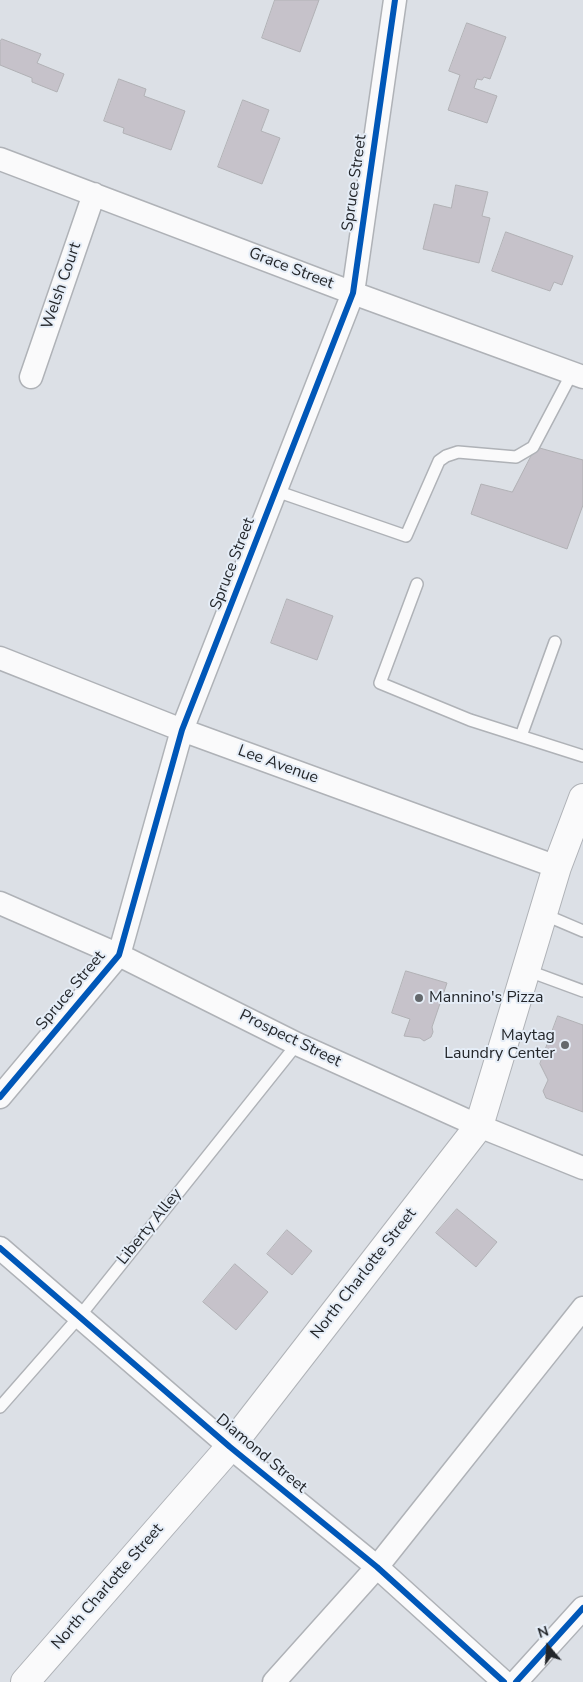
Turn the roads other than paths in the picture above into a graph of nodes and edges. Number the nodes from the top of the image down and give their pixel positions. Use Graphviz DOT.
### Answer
graph roads {
  1 [pos="395,0"];
  2 [pos="0,159"];
  3 [pos="94,194"];
  4 [pos="354,293"];
  5 [pos="578,375"];
  6 [pos="31,377"];
  7 [pos="276,491"];
  8 [pos="417,584"];
  9 [pos="555,642"];
  10 [pos="0,658"];
  11 [pos="182,730"];
  12 [pos="521,736"];
  13 [pos="583,756"];
  14 [pos="583,798"];
  15 [pos="557,866"];
  16 [pos="0,903"];
  17 [pos="543,914"];
  18 [pos="583,931"];
  19 [pos="119,955"];
  20 [pos="526,970"];
  21 [pos="583,991"];
  22 [pos="296,1044"];
  23 [pos="0,1097"];
  24 [pos="479,1126"];
  25 [pos="583,1168"];
  26 [pos="0,1248"];
  27 [pos="583,1308"];
  28 [pos="79,1317"];
  29 [pos="0,1407"];
  30 [pos="230,1447"];
  31 [pos="377,1567"];
  32 [pos="583,1608"];
  33 [pos="25,1682"];
  34 [pos="274,1682"];
  35 [pos="504,1682"];
  36 [pos="516,1682"];
  1 -- 4 [label="street, Spruce Street"];
  2 -- 3 [label="street, Grace Street"];
  3 -- 4 [label="street, Grace Street"];
  3 -- 6 [label="street, Welsh Court"];
  4 -- 5 [label="street, Grace Street"];
  4 -- 7 [label="street, Spruce Street"];
  5 -- 7 [label="lane"];
  7 -- 11 [label="street, Spruce Street"];
  8 -- 12 [label="lane"];
  9 -- 12 [label="lane"];
  10 -- 11 [label="street, Lee Avenue"];
  11 -- 15 [label="street, Lee Avenue"];
  11 -- 19 [label="street, Spruce Street"];
  12 -- 13 [label="lane"];
  14 -- 15 [label="main road, North Charlotte Street"];
  15 -- 17 [label="main road, North Charlotte Street"];
  16 -- 19 [label="street, Prospect Street"];
  17 -- 18 [label="lane"];
  17 -- 20 [label="main road, North Charlotte Street"];
  19 -- 22 [label="street, Prospect Street"];
  19 -- 23 [label="street, Spruce Street"];
  20 -- 21 [label="lane"];
  20 -- 24 [label="main road, North Charlotte Street"];
  22 -- 24 [label="street, Prospect Street"];
  22 -- 28 [label="lane, Liberty Alley"];
  24 -- 25 [label="street, Prospect Street"];
  24 -- 30 [label="main road, North Charlotte Street"];
  26 -- 28 [label="street, Diamond Street"];
  27 -- 31 [label="street"];
  28 -- 29 [label="lane, Liberty Alley"];
  28 -- 30 [label="street, Diamond Street"];
  30 -- 31 [label="street, Diamond Street"];
  30 -- 33 [label="main road, North Charlotte Street"];
  31 -- 34 [label="street"];
  31 -- 35 [label="street, Diamond Street"];
  32 -- 36 [label="street"];
}
